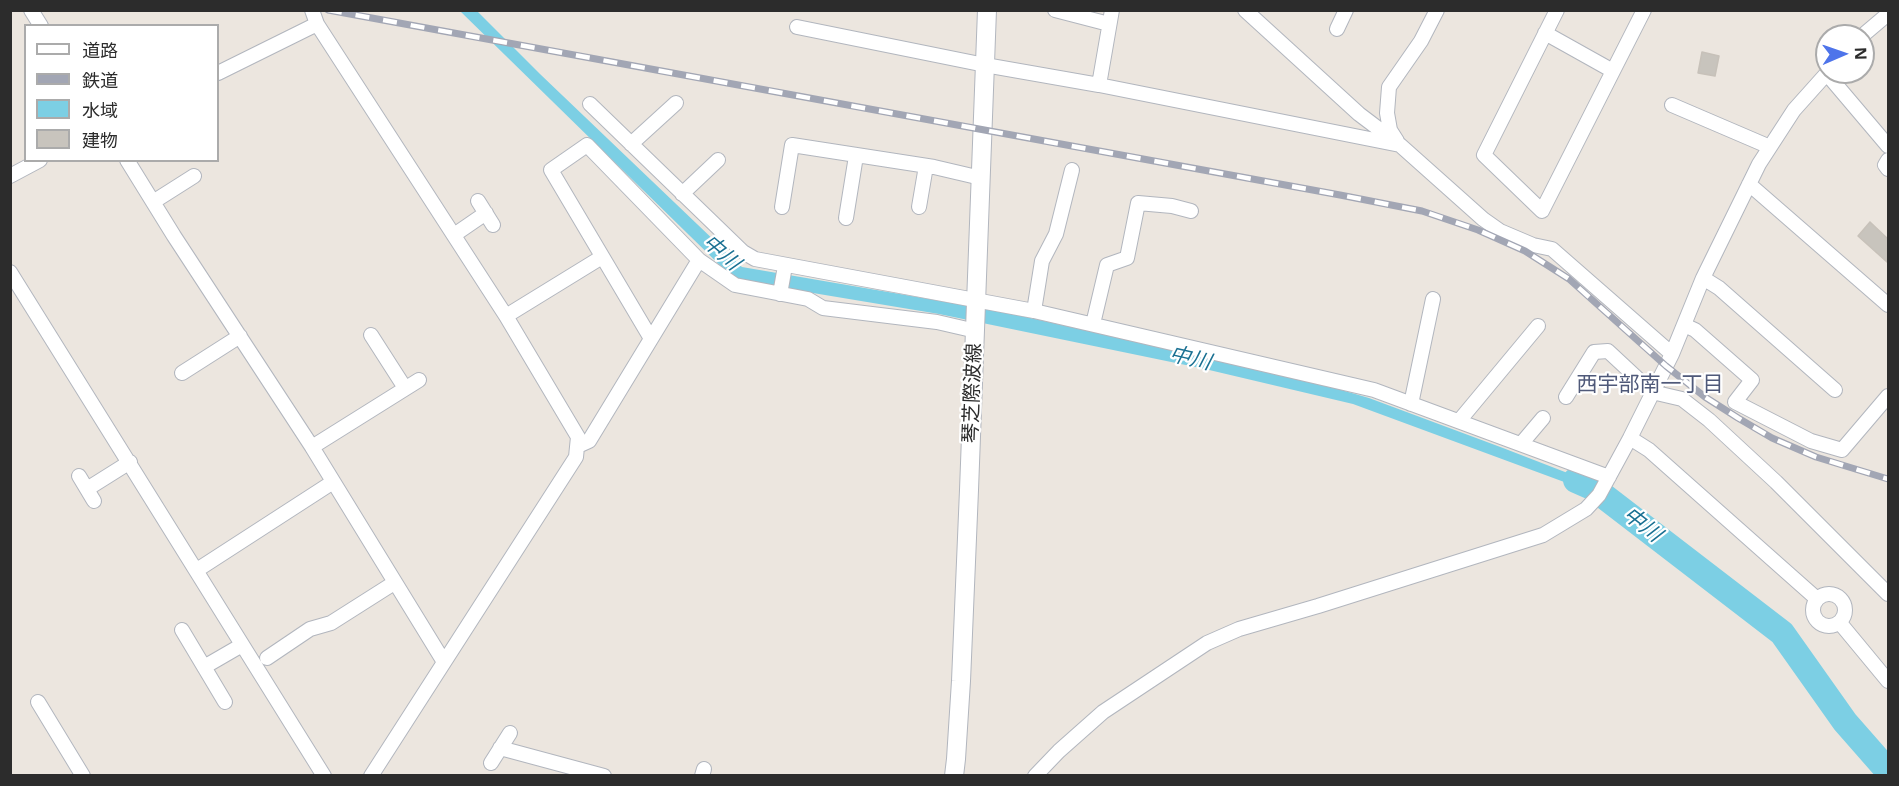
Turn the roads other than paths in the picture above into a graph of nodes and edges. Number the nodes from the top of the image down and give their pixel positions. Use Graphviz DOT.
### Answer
graph roads {
  1 [pos="31,10"];
  2 [pos="312,10"];
  3 [pos="987,10"];
  4 [pos="1055,10"];
  5 [pos="1245,10"];
  6 [pos="1346,10"];
  7 [pos="1437,10"];
  8 [pos="1557,10"];
  9 [pos="1644,10"];
  10 [pos="1888,14"];
  11 [pos="1110,17"];
  12 [pos="40,24"];
  13 [pos="317,24"];
  14 [pos="1875,25"];
  15 [pos="797,27"];
  16 [pos="1337,28"];
  17 [pos="1545,33"];
  18 [pos="985,65"];
  19 [pos="1613,71"];
  20 [pos="219,73"];
  21 [pos="1818,84"];
  22 [pos="1837,84"];
  23 [pos="1100,85"];
  24 [pos="590,104"];
  25 [pos="676,104"];
  26 [pos="1672,105"];
  27 [pos="631,144"];
  28 [pos="1400,145"];
  29 [pos="1888,146"];
  30 [pos="1770,147"];
  31 [pos="856,156"];
  32 [pos="718,160"];
  33 [pos="1888,160"];
  34 [pos="36,162"];
  35 [pos="128,162"];
  36 [pos="926,166"];
  37 [pos="1888,169"];
  38 [pos="1072,170"];
  39 [pos="10,176"];
  40 [pos="194,176"];
  41 [pos="981,178"];
  42 [pos="1749,184"];
  43 [pos="682,194"];
  44 [pos="153,202"];
  45 [pos="782,207"];
  46 [pos="919,207"];
  47 [pos="1191,211"];
  48 [pos="486,213"];
  49 [pos="846,218"];
  50 [pos="454,234"];
  51 [pos="602,257"];
  52 [pos="699,260"];
  53 [pos="785,268"];
  54 [pos="10,272"];
  55 [pos="1703,278"];
  56 [pos="781,292"];
  57 [pos="1433,299"];
  58 [pos="977,303"];
  59 [pos="1888,305"];
  60 [pos="1034,311"];
  61 [pos="507,316"];
  62 [pos="1093,324"];
  63 [pos="1684,325"];
  64 [pos="1538,326"];
  65 [pos="976,329"];
  66 [pos="371,335"];
  67 [pos="240,336"];
  68 [pos="650,337"];
  69 [pos="1672,354"];
  70 [pos="182,373"];
  71 [pos="419,380"];
  72 [pos="405,388"];
  73 [pos="1835,390"];
  74 [pos="1652,392"];
  75 [pos="1888,396"];
  76 [pos="1566,397"];
  77 [pos="1411,404"];
  78 [pos="1543,418"];
  79 [pos="1459,421"];
  80 [pos="1630,438"];
  81 [pos="1521,444"];
  82 [pos="578,446"];
  83 [pos="312,447"];
  84 [pos="130,462"];
  85 [pos="79,476"];
  86 [pos="1609,477"];
  87 [pos="333,482"];
  88 [pos="197,570"];
  89 [pos="394,583"];
  90 [pos="1888,594"];
  91 [pos="1817,599"];
  92 [pos="1840,623"];
  93 [pos="182,630"];
  94 [pos="242,645"];
  95 [pos="267,658"];
  96 [pos="444,662"];
  97 [pos="204,667"];
  98 [pos="1888,681"];
  99 [pos="38,702"];
  100 [pos="225,702"];
  101 [pos="510,733"];
  102 [pos="500,748"];
  103 [pos="491,763"];
  104 [pos="83,776"];
  105 [pos="324,776"];
  106 [pos="371,776"];
  107 [pos="604,776"];
  108 [pos="954,776"];
  109 [pos="1035,776"];
  1 -- 12 [label="street"];
  2 -- 13 [label="street"];
  3 -- 18 [label="main road, 琴芝際波線"];
  4 -- 11 [label="street"];
  5 -- 28 [label="street"];
  6 -- 16 [label="street"];
  7 -- 28 [label="street"];
  8 -- 17 [label="street"];
  9 -- 19 [label="street"];
  10 -- 14 [label="street"];
  11 -- 23 [label="street"];
  13 -- 20 [label="street"];
  13 -- 50 [label="street"];
  15 -- 18 [label="street"];
  17 -- 19 [label="street"];
  17 -- 19 [label="street"];
  18 -- 23 [label="street"];
  18 -- 41 [label="main road, 琴芝際波線"];
  21 -- 30 [label="street"];
  22 -- 29 [label="street"];
  23 -- 28 [label="street"];
  24 -- 27 [label="street"];
  25 -- 27 [label="street"];
  26 -- 30 [label="street"];
  27 -- 43 [label="street"];
  28 -- 69 [label="street"];
  30 -- 42 [label="street"];
  31 -- 36 [label="street"];
  31 -- 45 [label="street"];
  31 -- 49 [label="street"];
  32 -- 43 [label="street"];
  33 -- 37 [label="street"];
  34 -- 39 [label="street"];
  35 -- 44 [label="street"];
  36 -- 41 [label="street"];
  36 -- 46 [label="street"];
  38 -- 60 [label="street"];
  40 -- 44 [label="street"];
  41 -- 58 [label="main road, 琴芝際波線"];
  42 -- 55 [label="street"];
  42 -- 59 [label="street"];
  43 -- 53 [label="street"];
  44 -- 67 [label="street"];
  47 -- 62 [label="street"];
  48 -- 50 [label="street"];
  50 -- 61 [label="street"];
  51 -- 52 [label="street"];
  51 -- 61 [label="street"];
  51 -- 68 [label="street"];
  52 -- 56 [label="street"];
  52 -- 68 [label="street"];
  53 -- 56 [label="street"];
  53 -- 58 [label="street"];
  54 -- 84 [label="street"];
  55 -- 63 [label="street"];
  55 -- 73 [label="street"];
  56 -- 65 [label="street"];
  57 -- 77 [label="street"];
  58 -- 60 [label="street"];
  58 -- 65 [label="main road, 琴芝際波線"];
  60 -- 62 [label="street"];
  61 -- 82 [label="street"];
  62 -- 77 [label="street"];
  63 -- 69 [label="street"];
  63 -- 75 [label="street"];
  64 -- 79 [label="street"];
  65 -- 108 [label="main road, 琴芝際波線"];
  66 -- 72 [label="street"];
  67 -- 70 [label="street"];
  67 -- 83 [label="street"];
  68 -- 82 [label="street"];
  69 -- 74 [label="street"];
  71 -- 72 [label="street"];
  72 -- 83 [label="street"];
  74 -- 76 [label="street"];
  74 -- 80 [label="street"];
  74 -- 90 [label="street"];
  77 -- 79 [label="street"];
  78 -- 81 [label="street"];
  79 -- 81 [label="street"];
  80 -- 86 [label="street"];
  80 -- 91 [label="street"];
  81 -- 86 [label="street"];
  82 -- 96 [label="street"];
  83 -- 87 [label="street"];
  84 -- 85 [label="street"];
  84 -- 88 [label="street"];
  86 -- 109 [label="street"];
  87 -- 88 [label="street"];
  87 -- 89 [label="street"];
  88 -- 94 [label="street"];
  89 -- 95 [label="street"];
  89 -- 96 [label="street"];
  91 -- 92 [label="street"];
  91 -- 92 [label="street"];
  92 -- 98 [label="street"];
  93 -- 97 [label="street"];
  94 -- 97 [label="street"];
  94 -- 105 [label="street"];
  96 -- 106 [label="street"];
  97 -- 100 [label="street"];
  99 -- 104 [label="street"];
  101 -- 102 [label="street"];
  102 -- 103 [label="street"];
  102 -- 107 [label="street"];
}
